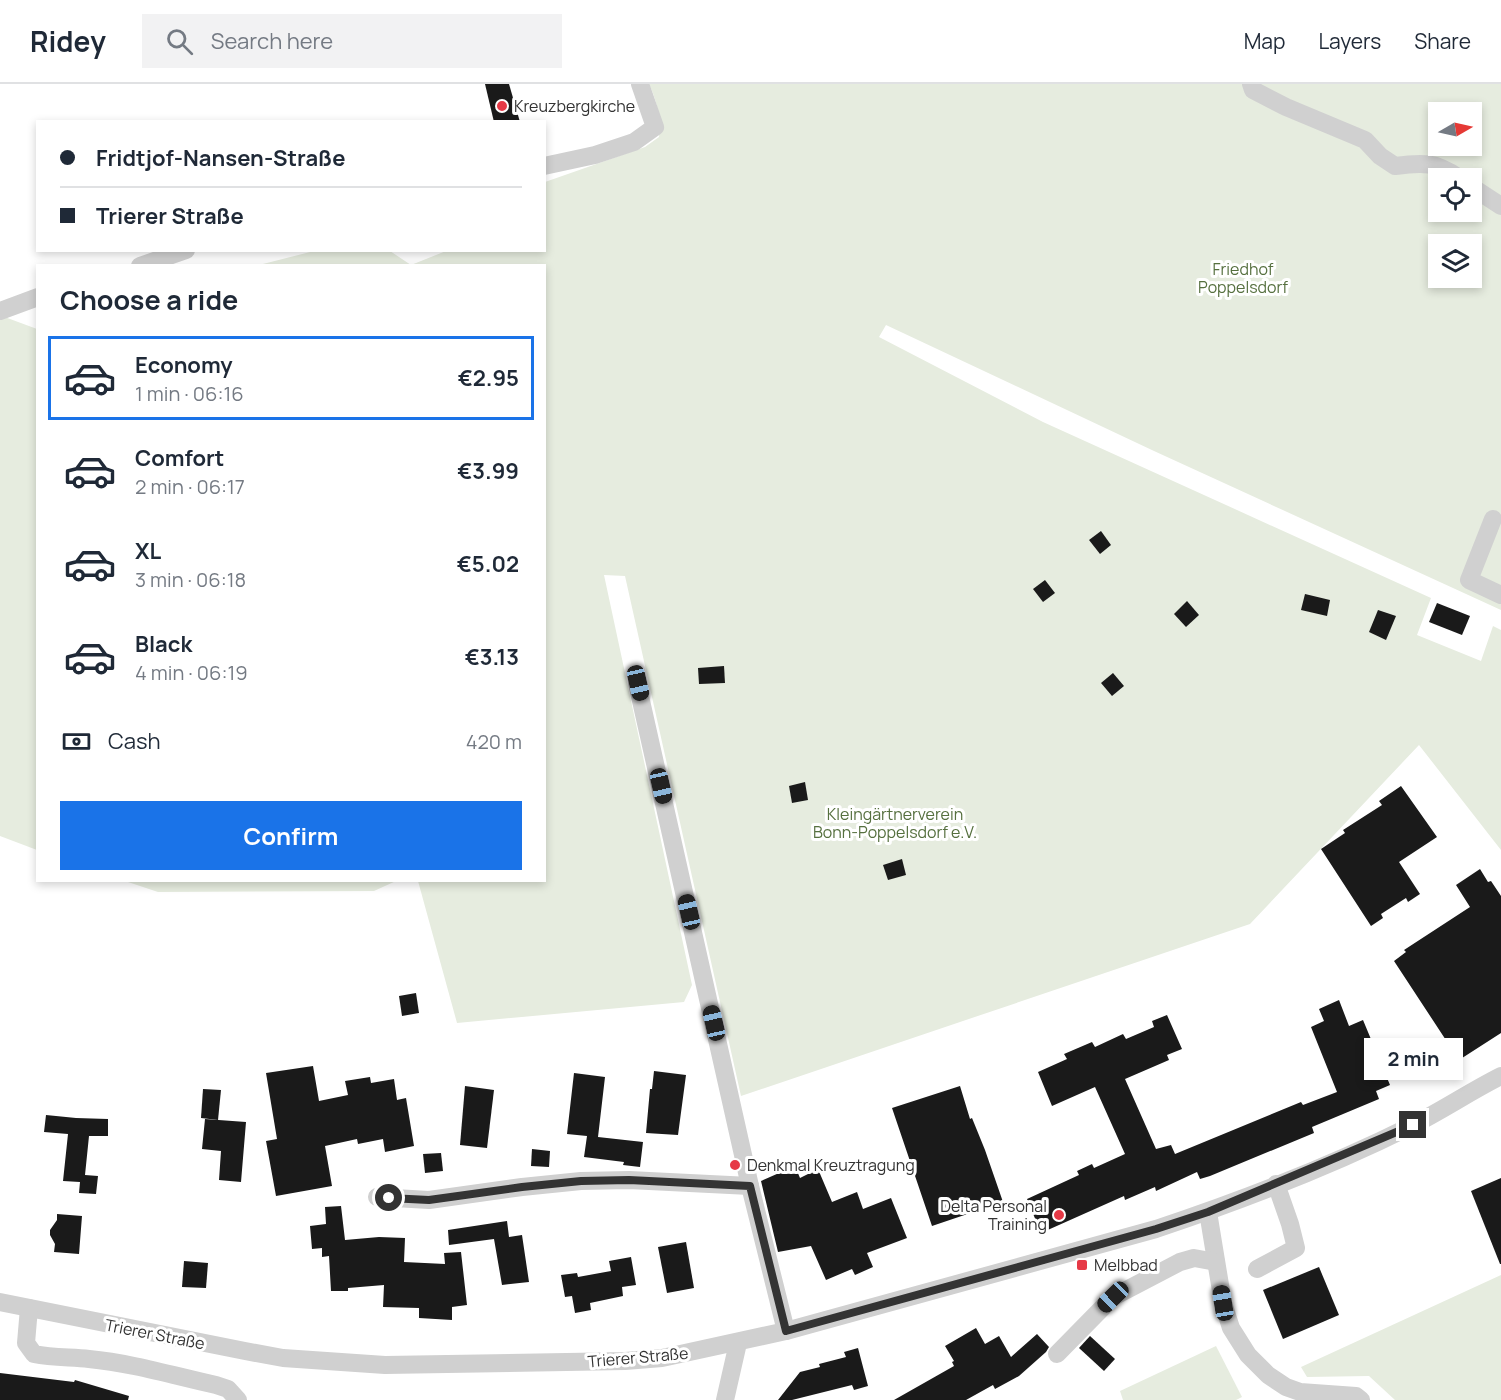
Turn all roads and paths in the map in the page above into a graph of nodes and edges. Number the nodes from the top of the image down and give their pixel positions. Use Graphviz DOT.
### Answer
graph roads {
  1 [pos="640,84"];
  2 [pos="1251,84"];
  3 [pos="546,165"];
  4 [pos="1444,168"];
  5 [pos="1482,194"];
  6 [pos="1501,206"];
  7 [pos="180,252"];
  8 [pos="146,264"];
  9 [pos="36,298"];
  10 [pos="0,311"];
  11 [pos="1493,519"];
  12 [pos="1501,595"];
  13 [pos="638,683"];
  14 [pos="1501,1076"];
  15 [pos="1276,1184"];
  16 [pos="750,1186"];
  17 [pos="377,1197"];
  18 [pos="1208,1212"];
  19 [pos="1216,1262"];
  20 [pos="1257,1269"];
  21 [pos="0,1302"];
  22 [pos="29,1308"];
  23 [pos="786,1331"];
  24 [pos="738,1343"];
  25 [pos="1057,1354"];
  26 [pos="1303,1396"];
  27 [pos="238,1400"];
  28 [pos="725,1400"];
  29 [pos="1360,1400"];
  1 -- 3 [label="street"];
  2 -- 4 [label="street"];
  5 -- 6 [label="street"];
  7 -- 8 [label="street"];
  9 -- 10 [label="street"];
  11 -- 12 [label="street"];
  13 -- 16 [label="street"];
  14 -- 15 [label="street, Trierer Straße"];
  15 -- 18 [label="street, Trierer Straße"];
  15 -- 20 [label="street"];
  16 -- 17 [label="street"];
  16 -- 23 [label="street"];
  18 -- 19 [label="street"];
  18 -- 23 [label="street, Trierer Straße"];
  19 -- 25 [label="street"];
  19 -- 26 [label="street"];
  21 -- 22 [label="street, Trierer Straße"];
  22 -- 24 [label="street, Trierer Straße"];
  22 -- 27 [label="street"];
  23 -- 24 [label="street, Trierer Straße"];
  24 -- 28 [label="street"];
  26 -- 29 [label="street"];
}
